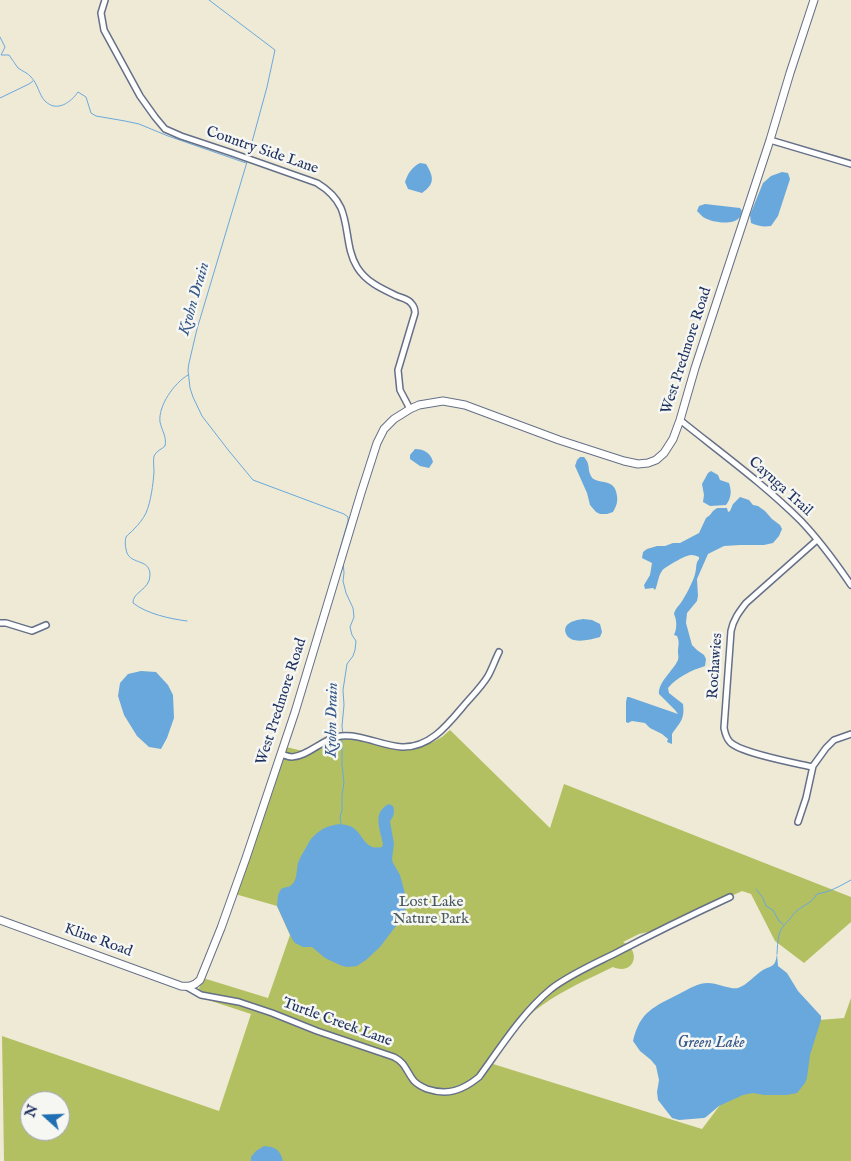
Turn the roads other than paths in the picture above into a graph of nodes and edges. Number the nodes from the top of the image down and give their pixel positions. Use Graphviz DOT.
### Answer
graph roads {
  1 [pos="105,0"];
  2 [pos="814,0"];
  3 [pos="770,140"];
  4 [pos="851,164"];
  5 [pos="410,409"];
  6 [pos="680,420"];
  7 [pos="817,540"];
  8 [pos="851,585"];
  9 [pos="0,623"];
  10 [pos="46,625"];
  11 [pos="499,652"];
  12 [pos="851,734"];
  13 [pos="281,754"];
  14 [pos="812,767"];
  15 [pos="798,822"];
  16 [pos="730,897"];
  17 [pos="0,920"];
  18 [pos="187,987"];
  1 -- 5 [label="street, Country Side Lane"];
  2 -- 3 [label="street, West Predmore Road"];
  3 -- 4 [label="street"];
  3 -- 6 [label="street, West Predmore Road"];
  5 -- 6 [label="street, West Predmore Road"];
  5 -- 13 [label="street, West Predmore Road"];
  6 -- 7 [label="street, Cayuga Trail"];
  7 -- 8 [label="street, Cayuga Trail"];
  7 -- 14 [label="street, Rochawies"];
  9 -- 10 [label="street"];
  11 -- 13 [label="street"];
  12 -- 14 [label="street"];
  13 -- 18 [label="street, West Predmore Road"];
  14 -- 15 [label="street"];
  16 -- 18 [label="street, Turtle Creek Lane"];
  17 -- 18 [label="street, Kline Road"];
}
